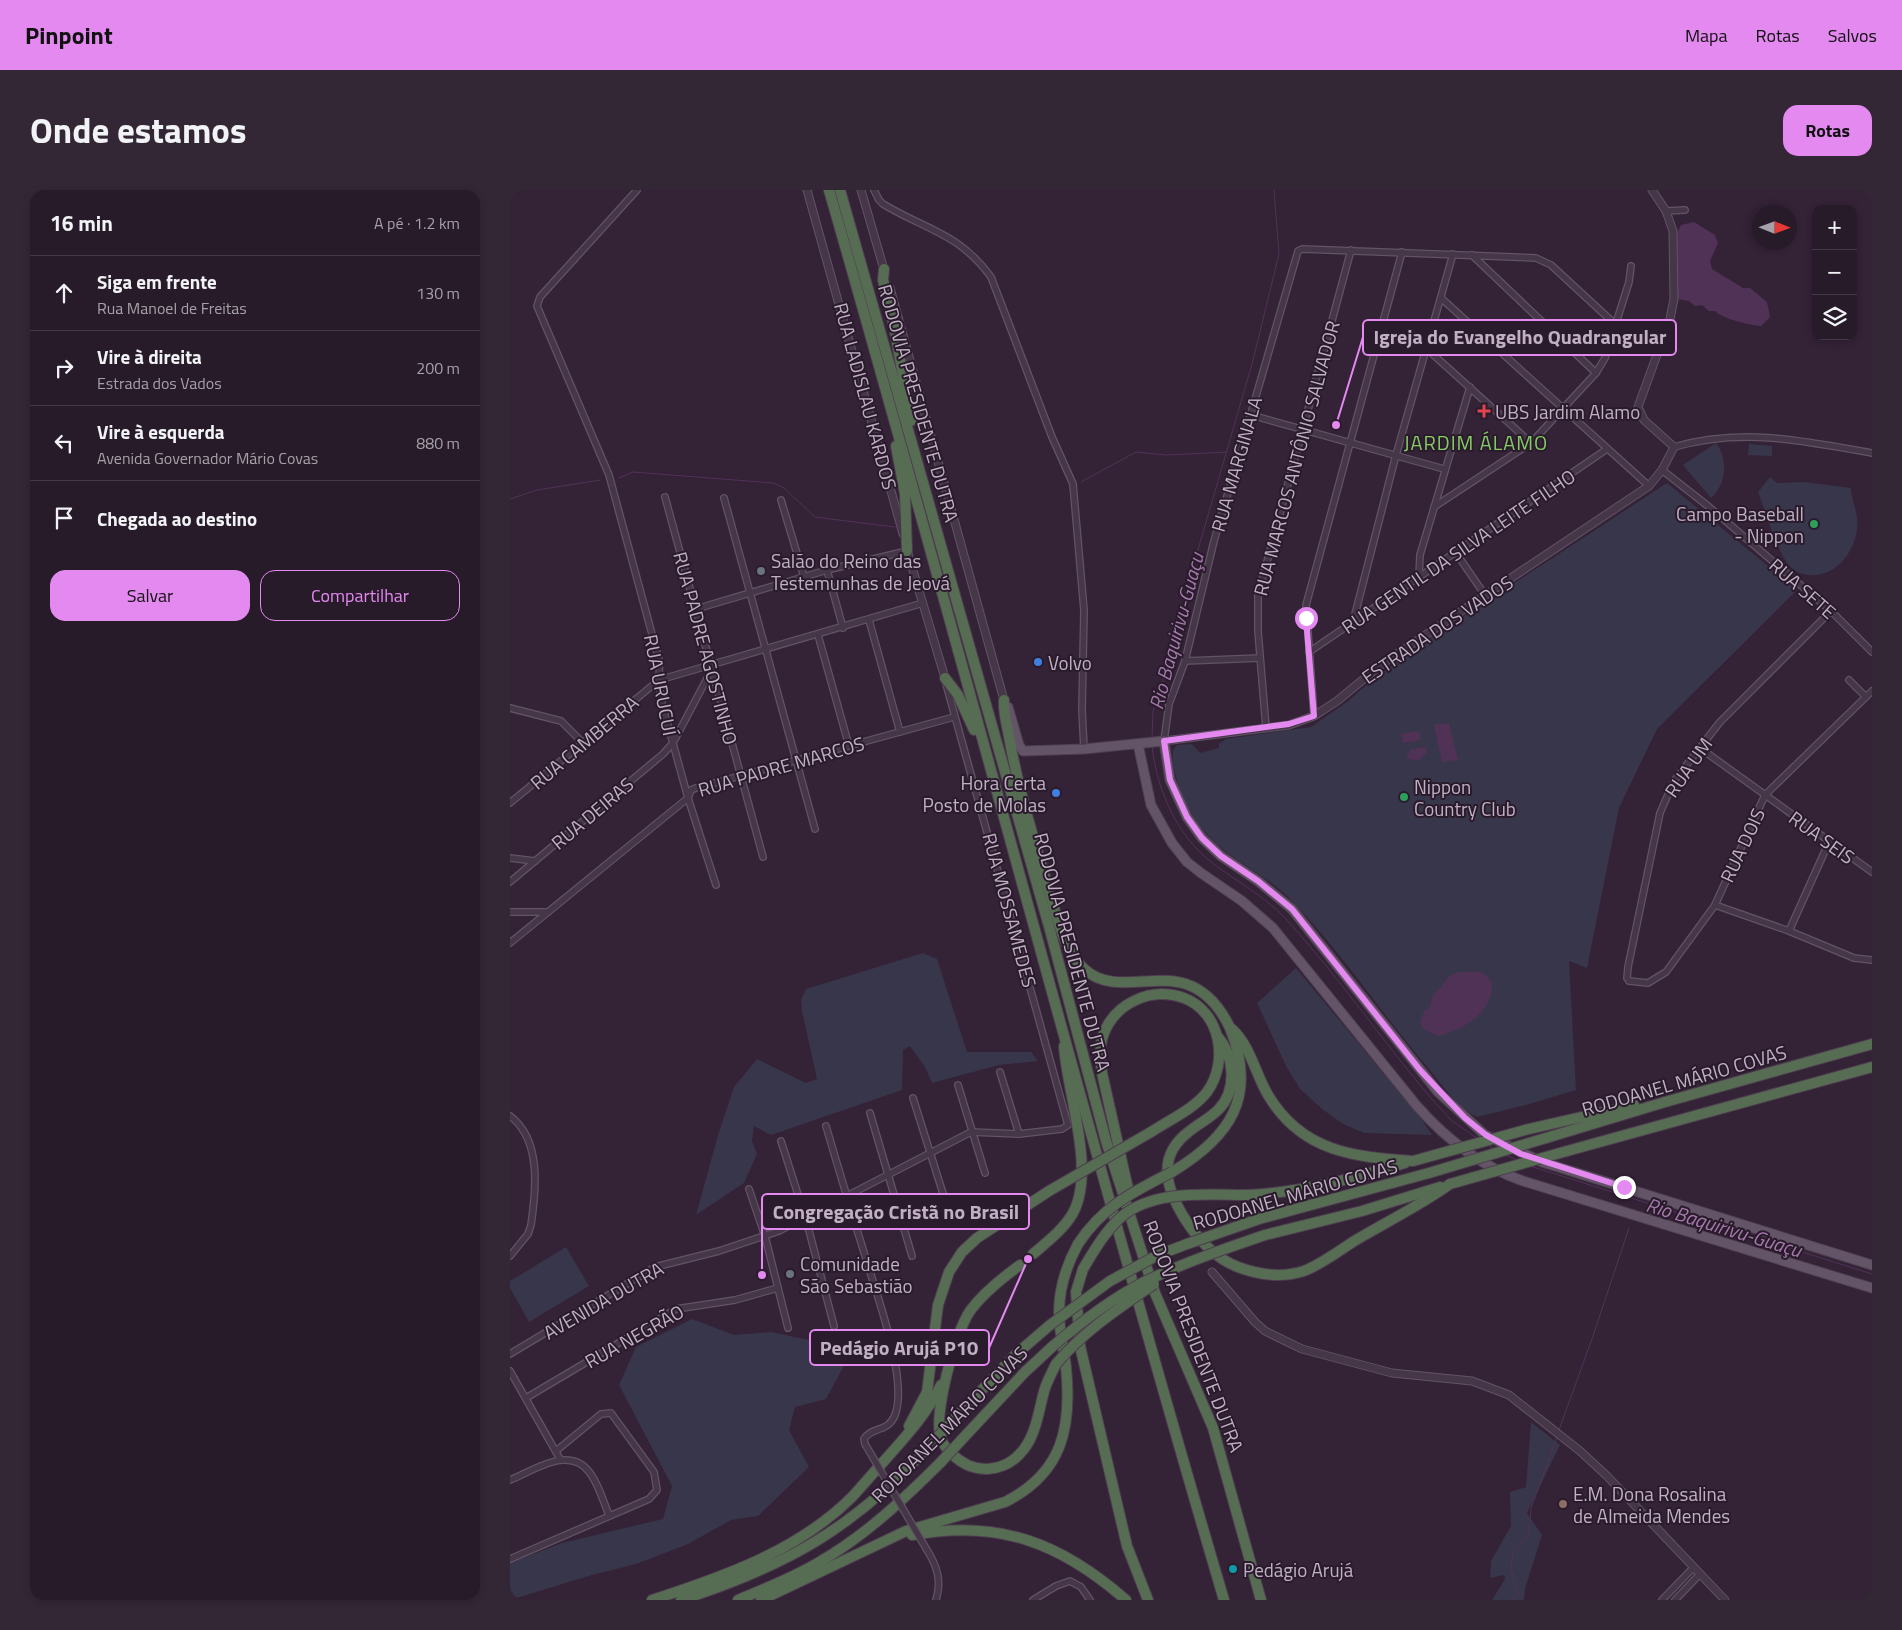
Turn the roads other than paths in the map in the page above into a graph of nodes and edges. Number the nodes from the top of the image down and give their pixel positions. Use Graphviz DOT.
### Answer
graph roads {
  1 [pos="637,190"];
  2 [pos="808,190"];
  3 [pos="829,190"];
  4 [pos="840,190"];
  5 [pos="861,190"];
  6 [pos="874,190"];
  7 [pos="1652,190"];
  8 [pos="1685,210"];
  9 [pos="1666,211"];
  10 [pos="1351,250"];
  11 [pos="1402,252"];
  12 [pos="1453,254"];
  13 [pos="1472,255"];
  14 [pos="1631,266"];
  15 [pos="884,269"];
  16 [pos="1442,298"];
  17 [pos="1616,325"];
  18 [pos="1427,349"];
  19 [pos="1596,372"];
  20 [pos="1470,387"];
  21 [pos="892,410"];
  22 [pos="1564,410"];
  23 [pos="1251,415"];
  24 [pos="1304,428"];
  25 [pos="1350,442"];
  26 [pos="1531,442"];
  27 [pos="913,447"];
  28 [pos="1674,447"];
  29 [pos="1607,449"];
  30 [pos="1872,453"];
  31 [pos="1396,455"];
  32 [pos="1444,469"];
  33 [pos="1662,470"];
  34 [pos="1649,486"];
  35 [pos="665,497"];
  36 [pos="724,498"];
  37 [pos="781,500"];
  38 [pos="1434,506"];
  39 [pos="907,551"];
  40 [pos="1456,553"];
  41 [pos="827,570"];
  42 [pos="804,577"];
  43 [pos="1419,578"];
  44 [pos="749,594"];
  45 [pos="1485,595"];
  46 [pos="923,603"];
  47 [pos="696,608"];
  48 [pos="1831,611"];
  49 [pos="869,620"];
  50 [pos="1353,622"];
  51 [pos="843,628"];
  52 [pos="818,635"];
  53 [pos="765,648"];
  54 [pos="1309,652"];
  55 [pos="1872,652"];
  56 [pos="1260,658"];
  57 [pos="1185,661"];
  58 [pos="712,667"];
  59 [pos="945,678"];
  60 [pos="659,680"];
  61 [pos="1849,680"];
  62 [pos="1872,692"];
  63 [pos="1866,697"];
  64 [pos="1004,700"];
  65 [pos="510,708"];
  66 [pos="1314,716"];
  67 [pos="954,717"];
  68 [pos="1266,728"];
  69 [pos="900,732"];
  70 [pos="1160,742"];
  71 [pos="583,743"];
  72 [pos="673,743"];
  73 [pos="1141,744"];
  74 [pos="849,746"];
  75 [pos="1700,748"];
  76 [pos="1084,749"];
  77 [pos="795,762"];
  78 [pos="741,776"];
  79 [pos="994,779"];
  80 [pos="1765,795"];
  81 [pos="688,798"];
  82 [pos="510,803"];
  83 [pos="815,829"];
  84 [pos="1829,842"];
  85 [pos="510,858"];
  86 [pos="763,858"];
  87 [pos="535,861"];
  88 [pos="1872,872"];
  89 [pos="510,882"];
  90 [pos="716,884"];
  91 [pos="1715,905"];
  92 [pos="510,912"];
  93 [pos="548,912"];
  94 [pos="1789,931"];
  95 [pos="510,943"];
  96 [pos="1872,960"];
  97 [pos="1628,968"];
  98 [pos="1062,1025"];
  99 [pos="1229,1026"];
  100 [pos="1218,1037"];
  101 [pos="1872,1044"];
  102 [pos="1872,1067"];
  103 [pos="1000,1072"];
  104 [pos="958,1085"];
  105 [pos="913,1098"];
  106 [pos="1665,1102"];
  107 [pos="870,1112"];
  108 [pos="510,1116"];
  109 [pos="826,1126"];
  110 [pos="1062,1129"];
  111 [pos="971,1132"];
  112 [pos="1019,1134"];
  113 [pos="781,1141"];
  114 [pos="930,1153"];
  115 [pos="1413,1161"];
  116 [pos="985,1173"];
  117 [pos="888,1174"];
  118 [pos="1450,1184"];
  119 [pos="749,1189"];
  120 [pos="847,1196"];
  121 [pos="805,1218"];
  122 [pos="951,1219"];
  123 [pos="765,1236"];
  124 [pos="1142,1253"];
  125 [pos="1033,1254"];
  126 [pos="510,1256"];
  127 [pos="912,1256"];
  128 [pos="1020,1265"];
  129 [pos="1872,1265"];
  130 [pos="1212,1272"];
  131 [pos="1166,1273"];
  132 [pos="778,1288"];
  133 [pos="1872,1288"];
  134 [pos="834,1326"];
  135 [pos="788,1328"];
  136 [pos="510,1354"];
  137 [pos="948,1370"];
  138 [pos="510,1371"];
  139 [pos="526,1398"];
  140 [pos="895,1448"];
  141 [pos="556,1451"];
  142 [pos="560,1460"];
  143 [pos="510,1471"];
  144 [pos="512,1479"];
  145 [pos="609,1515"];
  146 [pos="875,1545"];
  147 [pos="510,1560"];
  148 [pos="1693,1568"];
  149 [pos="1700,1574"];
  150 [pos="652,1600"];
  151 [pos="681,1600"];
  152 [pos="738,1600"];
  153 [pos="761,1600"];
  154 [pos="936,1600"];
  155 [pos="1033,1600"];
  156 [pos="1090,1600"];
  157 [pos="1126,1600"];
  158 [pos="1148,1600"];
  159 [pos="1224,1600"];
  160 [pos="1262,1600"];
  161 [pos="1662,1600"];
  162 [pos="1675,1600"];
  163 [pos="1725,1600"];
  1 -- 60 [label="street, RUA URUCUÍ"];
  2 -- 39 [label="street, RUA LADISLAU KARDOS"];
  3 -- 21 [label="highway, RODOVIA PRESIDENTE DUTRA"];
  4 -- 27 [label="highway, RODOVIA PRESIDENTE DUTRA"];
  5 -- 15 [label="street"];
  6 -- 76 [label="street"];
  7 -- 9 [label="street"];
  8 -- 9 [label="street"];
  9 -- 28 [label="street"];
  10 -- 11 [label="street"];
  10 -- 23 [label="street, RUA MARGINALA"];
  10 -- 24 [label="street, RUA MARCOS ANTÔNIO SALVADOR"];
  11 -- 12 [label="street"];
  11 -- 25 [label="street"];
  12 -- 13 [label="street"];
  12 -- 16 [label="street"];
  13 -- 17 [label="street"];
  13 -- 19 [label="street"];
  14 -- 17 [label="street"];
  15 -- 27 [label="highway"];
  15 -- 64 [label="street"];
  16 -- 18 [label="street"];
  16 -- 22 [label="street"];
  17 -- 19 [label="street"];
  18 -- 20 [label="street"];
  18 -- 31 [label="street"];
  19 -- 22 [label="street"];
  20 -- 26 [label="street"];
  20 -- 32 [label="street"];
  21 -- 39 [label="highway"];
  21 -- 79 [label="highway, RODOVIA PRESIDENTE DUTRA"];
  22 -- 26 [label="street"];
  22 -- 29 [label="street"];
  23 -- 24 [label="street"];
  23 -- 57 [label="street, RUA MARGINALA"];
  24 -- 25 [label="street"];
  24 -- 56 [label="street, RUA MARCOS ANTÔNIO SALVADOR"];
  25 -- 31 [label="street"];
  25 -- 54 [label="street"];
  26 -- 38 [label="street"];
  27 -- 124 [label="highway, RODOVIA PRESIDENTE DUTRA"];
  28 -- 30 [label="street"];
  28 -- 33 [label="street, ESTRADA DOS VADOS"];
  29 -- 34 [label="street"];
  29 -- 40 [label="street, RUA GENTIL DA SILVA LEITE FILHO"];
  31 -- 32 [label="street"];
  31 -- 50 [label="street"];
  32 -- 38 [label="street"];
  33 -- 34 [label="street, ESTRADA DOS VADOS"];
  33 -- 48 [label="street, RUA SETE"];
  34 -- 45 [label="street, ESTRADA DOS VADOS"];
  35 -- 47 [label="street, RUA PADRE AGOSTINHO"];
  36 -- 44 [label="street"];
  37 -- 42 [label="street"];
  38 -- 43 [label="street"];
  39 -- 41 [label="street"];
  39 -- 46 [label="street, RUA LADISLAU KARDOS"];
  40 -- 43 [label="street, RUA GENTIL DA SILVA LEITE FILHO"];
  40 -- 45 [label="street"];
  41 -- 42 [label="street"];
  41 -- 51 [label="street"];
  42 -- 44 [label="street"];
  43 -- 50 [label="street, RUA GENTIL DA SILVA LEITE FILHO"];
  44 -- 47 [label="street"];
  44 -- 53 [label="street"];
  45 -- 66 [label="street, ESTRADA DOS VADOS"];
  46 -- 49 [label="street"];
  46 -- 59 [label="street, RUA MOSSAMEDES"];
  47 -- 58 [label="street, RUA PADRE AGOSTINHO"];
  48 -- 55 [label="street, RUA SETE"];
  48 -- 75 [label="street, RUA UM"];
  49 -- 51 [label="street"];
  49 -- 69 [label="street"];
  50 -- 54 [label="street, RUA GENTIL DA SILVA LEITE FILHO"];
  51 -- 52 [label="street"];
  52 -- 53 [label="street"];
  52 -- 74 [label="street"];
  53 -- 58 [label="street"];
  53 -- 77 [label="street"];
  54 -- 66 [label="street"];
  56 -- 57 [label="street"];
  56 -- 68 [label="street, RUA MARCOS ANTÔNIO SALVADOR"];
  57 -- 70 [label="street, RUA MARGINALA"];
  58 -- 60 [label="street"];
  58 -- 72 [label="street, RUA DEIRAS"];
  58 -- 78 [label="street, RUA PADRE AGOSTINHO"];
  59 -- 67 [label="street, RUA MOSSAMEDES"];
  59 -- 79 [label="highway"];
  60 -- 71 [label="street, RUA CAMBERRA"];
  60 -- 72 [label="street, RUA URUCUÍ"];
  61 -- 63 [label="street"];
  62 -- 63 [label="street, RUA DOIS"];
  63 -- 80 [label="street, RUA DOIS"];
  64 -- 76 [label="main road"];
  64 -- 99 [label="highway"];
  65 -- 71 [label="street"];
  66 -- 68 [label="street, ESTRADA DOS VADOS"];
  67 -- 69 [label="street, RUA PADRE MARCOS"];
  67 -- 110 [label="street, RUA MOSSAMEDES"];
  68 -- 70 [label="street, ESTRADA DOS VADOS"];
  69 -- 74 [label="street, RUA PADRE MARCOS"];
  70 -- 73 [label="main road"];
  70 -- 129 [label="main road"];
  71 -- 82 [label="street, RUA CAMBERRA"];
  72 -- 81 [label="street, RUA URUCUÍ"];
  72 -- 87 [label="street, RUA DEIRAS"];
  73 -- 76 [label="main road"];
  73 -- 133 [label="main road"];
  74 -- 77 [label="street, RUA PADRE MARCOS"];
  75 -- 80 [label="street, RUA SEIS"];
  75 -- 97 [label="street, RUA UM"];
  77 -- 78 [label="street, RUA PADRE MARCOS"];
  77 -- 83 [label="street"];
  78 -- 81 [label="street, RUA PADRE MARCOS"];
  78 -- 86 [label="street, RUA PADRE AGOSTINHO"];
  79 -- 98 [label="highway, RODOVIA PRESIDENTE DUTRA"];
  80 -- 84 [label="street, RUA SEIS"];
  80 -- 91 [label="street, RUA DOIS"];
  81 -- 90 [label="street, RUA URUCUÍ"];
  81 -- 93 [label="street, RUA PADRE MARCOS"];
  84 -- 88 [label="street, RUA SEIS"];
  84 -- 94 [label="street"];
  85 -- 87 [label="street"];
  87 -- 89 [label="street, RUA DEIRAS"];
  91 -- 94 [label="street"];
  91 -- 97 [label="street, RUA DOIS"];
  92 -- 93 [label="street"];
  93 -- 95 [label="street, RUA PADRE MARCOS"];
  94 -- 96 [label="street"];
  98 -- 125 [label="highway"];
  98 -- 159 [label="highway, RODOVIA PRESIDENTE DUTRA"];
  99 -- 115 [label="highway"];
  99 -- 146 [label="highway, bridge"];
  100 -- 118 [label="highway"];
  100 -- 124 [label="highway"];
  100 -- 140 [label="highway, bridge"];
  101 -- 106 [label="highway, RODOANEL MÁRIO COVAS"];
  102 -- 118 [label="highway, RODOANEL MÁRIO COVAS, bridge"];
  103 -- 112 [label="street"];
  104 -- 111 [label="street"];
  105 -- 114 [label="street"];
  106 -- 115 [label="highway, bridge"];
  106 -- 151 [label="highway, RODOANEL MÁRIO COVAS, bridge"];
  107 -- 117 [label="street"];
  108 -- 126 [label="street"];
  109 -- 120 [label="street"];
  110 -- 112 [label="street, AVENIDA DUTRA"];
  111 -- 112 [label="street, AVENIDA DUTRA"];
  111 -- 114 [label="street, AVENIDA DUTRA"];
  111 -- 116 [label="street"];
  113 -- 121 [label="street"];
  114 -- 117 [label="street, AVENIDA DUTRA"];
  114 -- 122 [label="street"];
  115 -- 158 [label="highway, bridge"];
  117 -- 120 [label="street, AVENIDA DUTRA"];
  117 -- 127 [label="street"];
  118 -- 131 [label="highway, RODOANEL MÁRIO COVAS, bridge"];
  119 -- 123 [label="street"];
  120 -- 121 [label="street, AVENIDA DUTRA"];
  120 -- 154 [label="street, bridge"];
  121 -- 123 [label="street, AVENIDA DUTRA"];
  121 -- 134 [label="street"];
  123 -- 132 [label="street"];
  123 -- 136 [label="street, AVENIDA DUTRA"];
  124 -- 160 [label="highway, RODOVIA PRESIDENTE DUTRA"];
  128 -- 137 [label="highway"];
  130 -- 148 [label="street"];
  131 -- 137 [label="highway, bridge"];
  131 -- 152 [label="highway, RODOANEL MÁRIO COVAS, bridge"];
  132 -- 135 [label="street"];
  132 -- 139 [label="street, RUA NEGRÃO"];
  137 -- 140 [label="highway"];
  138 -- 139 [label="street"];
  139 -- 141 [label="street"];
  140 -- 150 [label="highway"];
  141 -- 142 [label="street"];
  141 -- 145 [label="street"];
  142 -- 144 [label="street"];
  142 -- 145 [label="street"];
  143 -- 144 [label="street"];
  145 -- 147 [label="street"];
  146 -- 153 [label="highway"];
  146 -- 157 [label="highway"];
  148 -- 149 [label="street"];
  148 -- 161 [label="street"];
  149 -- 162 [label="street"];
  149 -- 163 [label="street"];
  155 -- 156 [label="street"];
}
